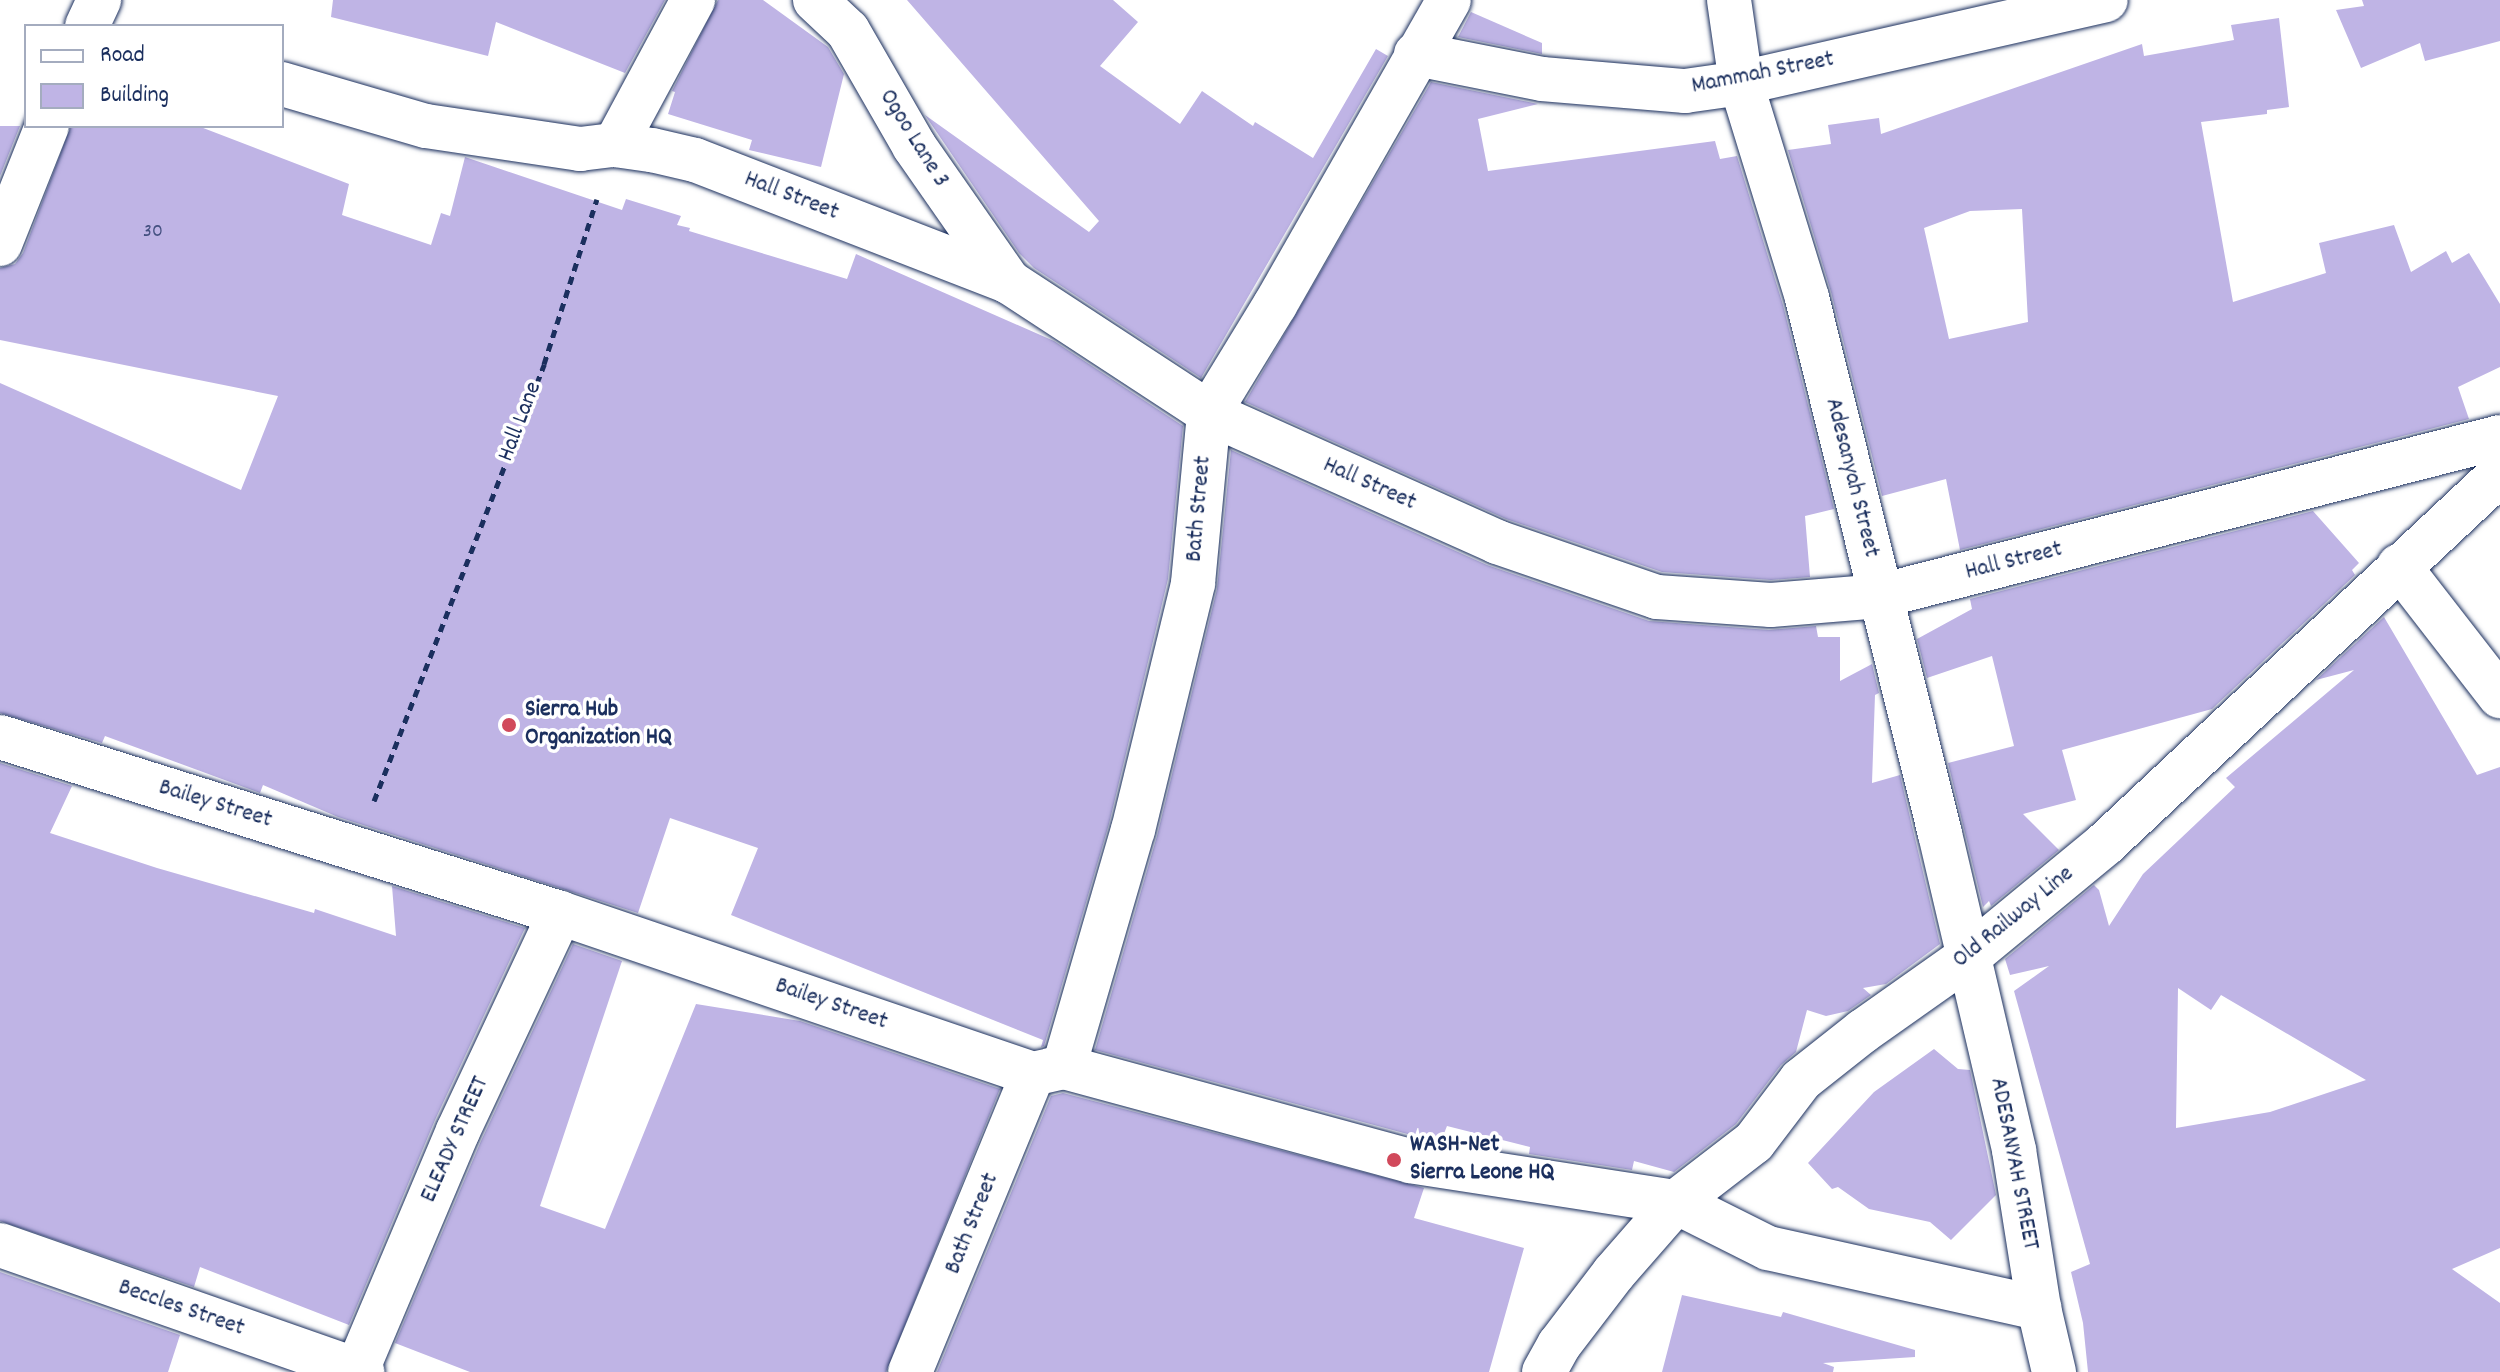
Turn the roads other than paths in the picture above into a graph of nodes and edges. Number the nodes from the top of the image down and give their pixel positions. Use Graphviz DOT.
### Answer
graph roads {
  1 [pos="99,0"];
  2 [pos="693,0"];
  3 [pos="815,0"];
  4 [pos="1449,0"];
  5 [pos="1729,0"];
  6 [pos="2106,0"];
  7 [pos="88,24"];
  8 [pos="1416,54"];
  9 [pos="1741,83"];
  10 [pos="284,85"];
  11 [pos="46,128"];
  12 [pos="615,145"];
  13 [pos="0,244"];
  14 [pos="1009,282"];
  15 [pos="1209,413"];
  16 [pos="2500,437"];
  17 [pos="2500,474"];
  18 [pos="2399,566"];
  19 [pos="1880,596"];
  20 [pos="2500,696"];
  21 [pos="0,737"];
  22 [pos="560,913"];
  23 [pos="1968,957"];
  24 [pos="1049,1070"];
  25 [pos="1676,1202"];
  26 [pos="0,1245"];
  27 [pos="2039,1308"];
  28 [pos="359,1371"];
  29 [pos="910,1372"];
  30 [pos="1544,1372"];
  31 [pos="2054,1372"];
  1 -- 7 [label="street"];
  2 -- 12 [label="street"];
  3 -- 14 [label="street, Ogoo Lane 3"];
  4 -- 8 [label="street, Bath Street"];
  5 -- 9 [label="street, Adesanyah Street"];
  6 -- 9 [label="street, Mammah Street"];
  8 -- 9 [label="street, Mammah Street"];
  8 -- 15 [label="street, Bath Street"];
  9 -- 19 [label="street, Adesanyah Street"];
  10 -- 12 [label="street, Hall Street"];
  11 -- 13 [label="street"];
  12 -- 14 [label="street, Hall Street"];
  14 -- 15 [label="street, Hall Street"];
  15 -- 19 [label="street, Hall Street"];
  15 -- 24 [label="street, Bath Street"];
  16 -- 19 [label="street, Hall Street"];
  17 -- 18 [label="street, Old Railway Line"];
  18 -- 20 [label="street"];
  18 -- 23 [label="street, Old Railway Line"];
  19 -- 23 [label="street, Adesanyah Street"];
  21 -- 22 [label="street, Bailey Street"];
  22 -- 24 [label="street, Bailey Street"];
  22 -- 28 [label="street, ELEADY STREET"];
  23 -- 25 [label="street, Old Railway Line"];
  23 -- 27 [label="street, ADESANYAH STREET"];
  24 -- 25 [label="street, Bailey Street"];
  24 -- 29 [label="street, Bath Street"];
  25 -- 27 [label="street, Bailey Street"];
  25 -- 30 [label="street, Old Railway Line"];
  26 -- 28 [label="street, Beccles Street"];
  27 -- 31 [label="street, ADESANYAH STREET"];
}
